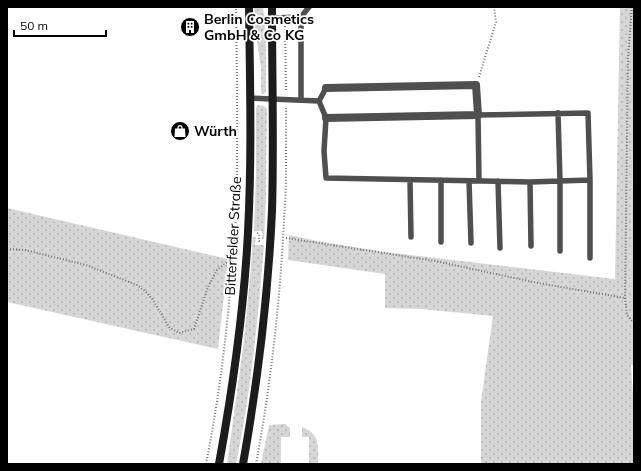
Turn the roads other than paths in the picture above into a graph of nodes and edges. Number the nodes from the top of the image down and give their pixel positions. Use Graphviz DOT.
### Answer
graph roads {
  1 [pos="249,7"];
  2 [pos="272,7"];
  3 [pos="309,7"];
  4 [pos="301,17"];
  5 [pos="272,18"];
  6 [pos="326,88"];
  7 [pos="250,98"];
  8 [pos="272,99"];
  9 [pos="301,100"];
  10 [pos="319,101"];
  11 [pos="558,114"];
  12 [pos="478,116"];
  13 [pos="326,118"];
  14 [pos="410,180"];
  15 [pos="441,180"];
  16 [pos="590,180"];
  17 [pos="469,181"];
  18 [pos="479,181"];
  19 [pos="560,181"];
  20 [pos="498,182"];
  21 [pos="530,182"];
  22 [pos="411,237"];
  23 [pos="441,242"];
  24 [pos="471,243"];
  25 [pos="531,246"];
  26 [pos="500,248"];
  27 [pos="560,251"];
  28 [pos="590,258"];
  29 [pos="219,464"];
  30 [pos="243,464"];
  1 -- 7 [label="main road, Bitterfelder Straße"];
  2 -- 5 [label="main road"];
  3 -- 4 [label="lane"];
  4 -- 5 [label="lane"];
  4 -- 9 [label="lane"];
  5 -- 8 [label="main road"];
  6 -- 10 [label="lane"];
  6 -- 12 [label="street"];
  7 -- 8 [label="lane"];
  7 -- 29 [label="main road, Bitterfelder Straße"];
  8 -- 9 [label="lane"];
  8 -- 30 [label="main road"];
  9 -- 10 [label="lane"];
  10 -- 13 [label="lane"];
  11 -- 12 [label="lane"];
  11 -- 16 [label="lane"];
  11 -- 19 [label="lane"];
  12 -- 13 [label="street"];
  12 -- 18 [label="lane"];
  13 -- 14 [label="lane"];
  14 -- 15 [label="lane"];
  14 -- 22 [label="lane"];
  15 -- 17 [label="lane"];
  15 -- 23 [label="lane"];
  16 -- 19 [label="lane"];
  16 -- 28 [label="lane"];
  17 -- 18 [label="lane"];
  17 -- 24 [label="lane"];
  18 -- 20 [label="lane"];
  19 -- 21 [label="lane"];
  19 -- 27 [label="lane"];
  20 -- 21 [label="lane"];
  20 -- 26 [label="lane"];
  21 -- 25 [label="lane"];
}
